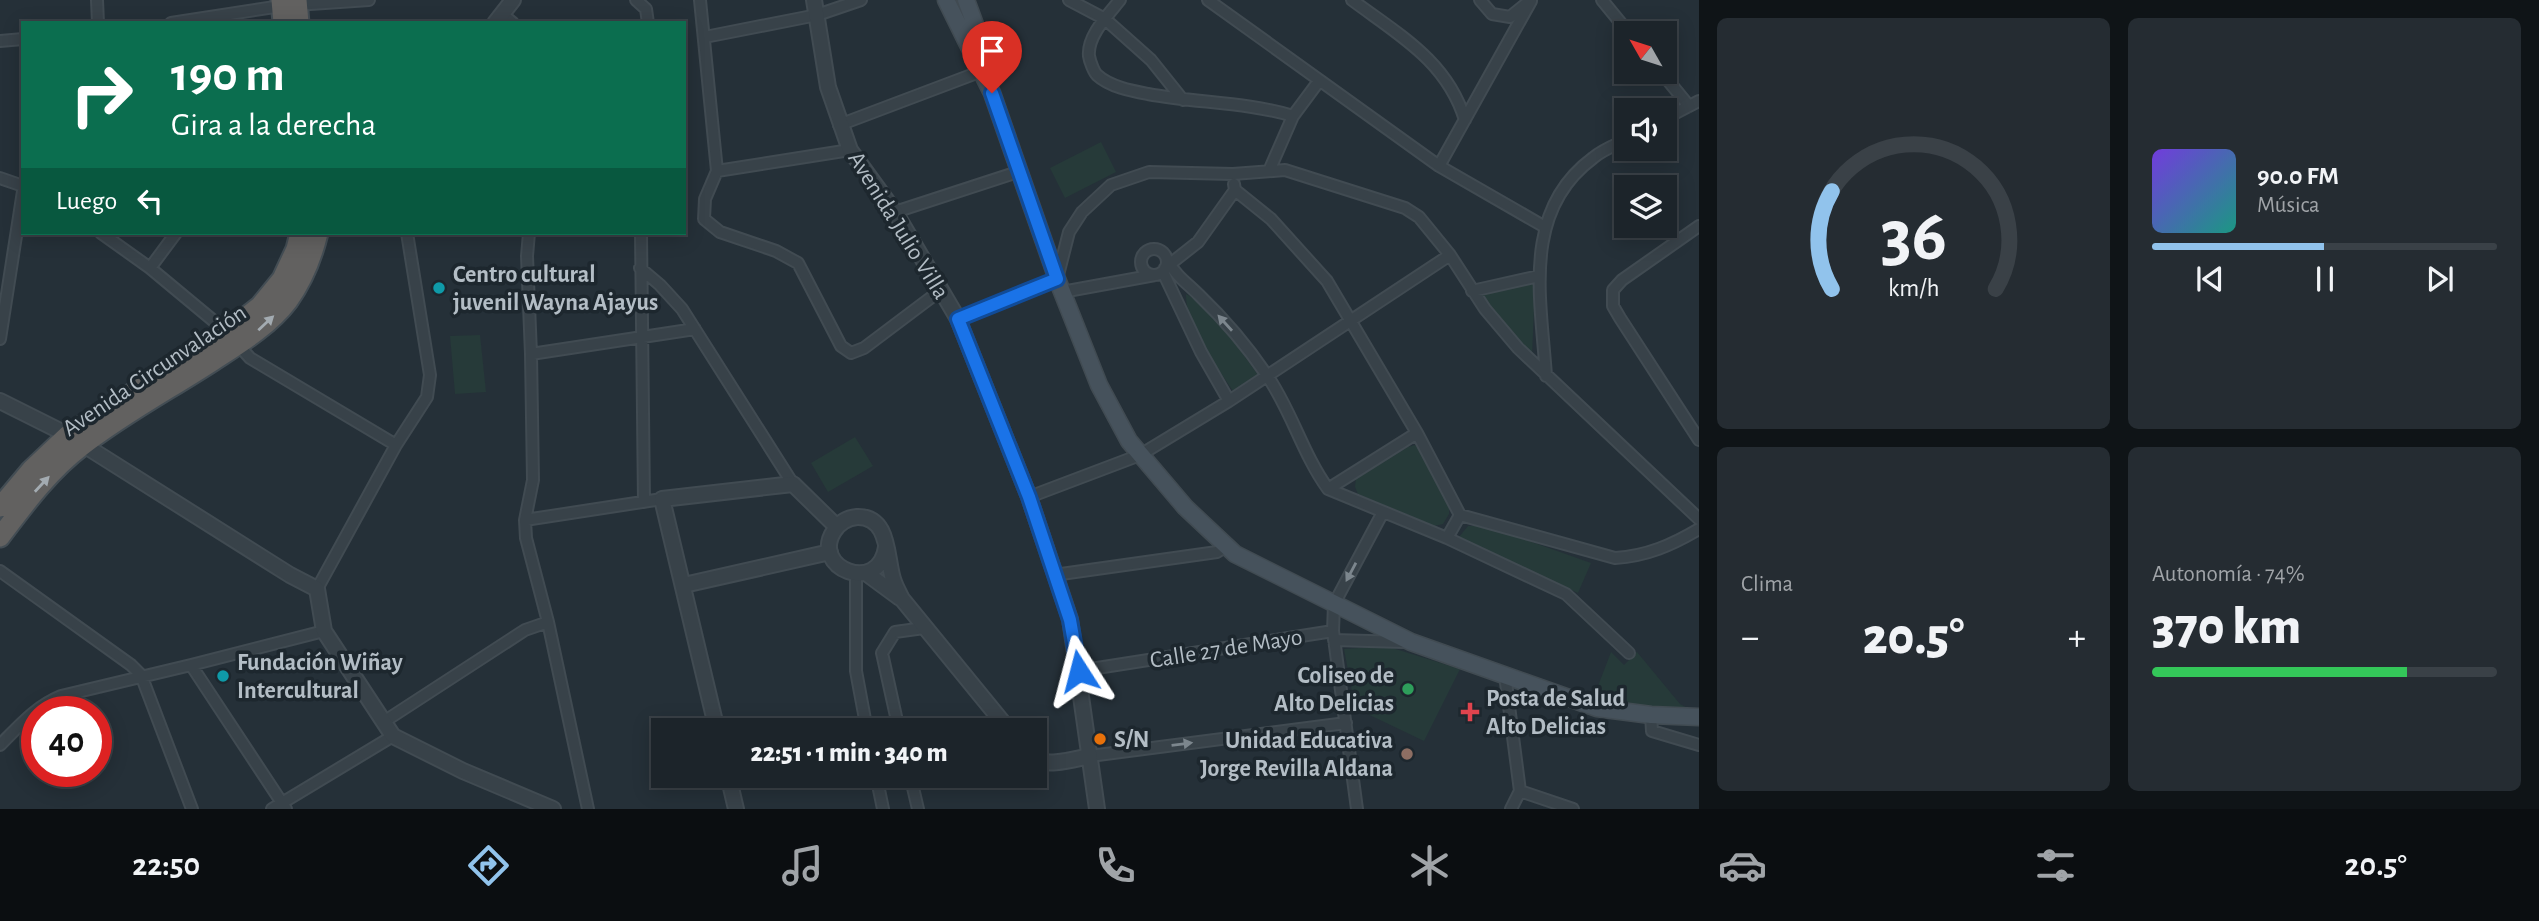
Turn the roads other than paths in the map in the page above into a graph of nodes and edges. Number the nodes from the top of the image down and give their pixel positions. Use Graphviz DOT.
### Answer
graph roads {
  1 [pos="97,0"];
  2 [pos="369,0"];
  3 [pos="513,0"];
  4 [pos="636,0"];
  5 [pos="700,0"];
  6 [pos="814,0"];
  7 [pos="861,0"];
  8 [pos="946,0"];
  9 [pos="966,0"];
  10 [pos="1069,0"];
  11 [pos="1120,0"];
  12 [pos="1208,0"];
  13 [pos="1352,0"];
  14 [pos="1480,0"];
  15 [pos="1531,0"];
  16 [pos="1602,0"];
  17 [pos="290,9"];
  18 [pos="817,15"];
  19 [pos="1105,19"];
  20 [pos="503,20"];
  21 [pos="98,21"];
  22 [pos="188,21"];
  23 [pos="648,21"];
  24 [pos="1619,21"];
  25 [pos="705,37"];
  26 [pos="21,39"];
  27 [pos="0,41"];
  28 [pos="982,71"];
  29 [pos="1319,81"];
  30 [pos="1674,84"];
  31 [pos="992,93"];
  32 [pos="1183,100"];
  33 [pos="1694,103"];
  34 [pos="1677,112"];
  35 [pos="1293,116"];
  36 [pos="1465,120"];
  37 [pos="839,125"];
  38 [pos="1614,146"];
  39 [pos="850,150"];
  40 [pos="1439,166"];
  41 [pos="717,171"];
  42 [pos="1021,171"];
  43 [pos="1269,171"];
  44 [pos="1233,174"];
  45 [pos="0,178"];
  46 [pos="21,185"];
  47 [pos="1235,190"];
  48 [pos="21,204"];
  49 [pos="895,212"];
  50 [pos="1699,226"];
  51 [pos="1545,227"];
  52 [pos="104,235"];
  53 [pos="175,235"];
  54 [pos="300,235"];
  55 [pos="318,235"];
  56 [pos="407,235"];
  57 [pos="529,235"];
  58 [pos="641,235"];
  59 [pos="1450,255"];
  60 [pos="1141,263"];
  61 [pos="150,268"];
  62 [pos="640,268"];
  63 [pos="1164,268"];
  64 [pos="1539,276"];
  65 [pos="1131,280"];
  66 [pos="1060,286"];
  67 [pos="941,290"];
  68 [pos="1472,291"];
  69 [pos="958,319"];
  70 [pos="1351,321"];
  71 [pos="695,329"];
  72 [pos="641,338"];
  73 [pos="0,339"];
  74 [pos="232,339"];
  75 [pos="531,354"];
  76 [pos="1268,376"];
  77 [pos="1546,376"];
  78 [pos="0,401"];
  79 [pos="1230,401"];
  80 [pos="1417,433"];
  81 [pos="75,440"];
  82 [pos="1699,440"];
  83 [pos="396,445"];
  84 [pos="1140,455"];
  85 [pos="793,484"];
  86 [pos="1328,489"];
  87 [pos="1029,497"];
  88 [pos="662,499"];
  89 [pos="644,502"];
  90 [pos="0,506"];
  91 [pos="1383,512"];
  92 [pos="1460,515"];
  93 [pos="1699,519"];
  94 [pos="525,520"];
  95 [pos="836,527"];
  96 [pos="1699,529"];
  97 [pos="0,537"];
  98 [pos="1447,538"];
  99 [pos="1226,545"];
  100 [pos="886,547"];
  101 [pos="830,552"];
  102 [pos="0,572"];
  103 [pos="861,573"];
  104 [pos="1054,575"];
  105 [pos="684,585"];
  106 [pos="317,589"];
  107 [pos="902,599"];
  108 [pos="1334,604"];
  109 [pos="548,622"];
  110 [pos="924,628"];
  111 [pos="324,631"];
  112 [pos="1334,635"];
  113 [pos="1410,642"];
  114 [pos="1629,653"];
  115 [pos="191,665"];
  116 [pos="1079,671"];
  117 [pos="141,675"];
  118 [pos="1506,675"];
  119 [pos="1651,715"];
  120 [pos="1699,717"];
  121 [pos="714,718"];
  122 [pos="865,718"];
  123 [pos="896,718"];
  124 [pos="999,718"];
  125 [pos="385,721"];
  126 [pos="1346,723"];
  127 [pos="393,736"];
  128 [pos="1699,744"];
  129 [pos="0,745"];
  130 [pos="1090,756"];
  131 [pos="1047,762"];
  132 [pos="731,788"];
  133 [pos="879,788"];
  134 [pos="913,788"];
  135 [pos="1520,791"];
  136 [pos="280,807"];
  137 [pos="192,809"];
  138 [pos="553,809"];
  139 [pos="588,809"];
  140 [pos="736,809"];
  141 [pos="883,809"];
  142 [pos="918,809"];
  143 [pos="1097,809"];
  144 [pos="1357,809"];
  145 [pos="1511,809"];
  146 [pos="1573,809"];
  1 -- 21 [label="street"];
  2 -- 17 [label="street"];
  3 -- 20 [label="street"];
  4 -- 23 [label="street"];
  5 -- 25 [label="street"];
  6 -- 18 [label="street, Avenida Julio Villa"];
  7 -- 18 [label="street"];
  8 -- 28 [label="main road"];
  9 -- 31 [label="main road"];
  10 -- 19 [label="street"];
  11 -- 19 [label="street"];
  12 -- 29 [label="street"];
  13 -- 36 [label="street"];
  14 -- 15 [label="street"];
  15 -- 36 [label="street"];
  16 -- 24 [label="street"];
  17 -- 22 [label="street"];
  18 -- 25 [label="street"];
  18 -- 37 [label="street, Avenida Julio Villa"];
  19 -- 32 [label="street"];
  19 -- 32 [label="street"];
  25 -- 41 [label="street"];
  26 -- 27 [label="street"];
  28 -- 31 [label="main road"];
  28 -- 37 [label="street"];
  29 -- 35 [label="street"];
  29 -- 40 [label="street"];
  30 -- 33 [label="street"];
  31 -- 42 [label="main road"];
  32 -- 35 [label="street"];
  33 -- 34 [label="street"];
  35 -- 43 [label="street"];
  36 -- 40 [label="street"];
  37 -- 39 [label="street, Avenida Julio Villa"];
  38 -- 51 [label="street"];
  39 -- 41 [label="street"];
  39 -- 49 [label="street, Avenida Julio Villa"];
  40 -- 51 [label="street"];
  41 -- 67 [label="street"];
  42 -- 49 [label="street"];
  42 -- 66 [label="main road"];
  43 -- 44 [label="street"];
  43 -- 59 [label="street"];
  44 -- 47 [label="street"];
  44 -- 66 [label="street"];
  45 -- 46 [label="street"];
  47 -- 63 [label="street"];
  47 -- 70 [label="street"];
  48 -- 73 [label="street"];
  49 -- 67 [label="street, Avenida Julio Villa"];
  50 -- 82 [label="street"];
  51 -- 64 [label="street"];
  52 -- 61 [label="street"];
  53 -- 61 [label="street"];
  54 -- 74 [label="highway, Avenida Circunvalación"];
  74 -- 55 [label="highway, Avenida Circunvalación, one-way"];
  56 -- 83 [label="street"];
  57 -- 75 [label="street"];
  58 -- 62 [label="street"];
  59 -- 68 [label="street"];
  59 -- 70 [label="street"];
  60 -- 63 [label="street"];
  60 -- 63 [label="street"];
  60 -- 65 [label="street"];
  61 -- 74 [label="street"];
  62 -- 71 [label="street"];
  62 -- 72 [label="street"];
  63 -- 65 [label="street"];
  76 -- 63 [label="street, one-way"];
  63 -- 79 [label="street"];
  64 -- 68 [label="street"];
  64 -- 77 [label="street"];
  65 -- 66 [label="street"];
  66 -- 69 [label="street"];
  66 -- 84 [label="main road"];
  67 -- 69 [label="street, Avenida Julio Villa"];
  68 -- 77 [label="street"];
  69 -- 87 [label="street, Avenida Julio Villa"];
  70 -- 76 [label="street"];
  70 -- 80 [label="street"];
  71 -- 72 [label="street"];
  71 -- 85 [label="street"];
  72 -- 75 [label="street"];
  72 -- 89 [label="street"];
  74 -- 81 [label="highway, Avenida Circunvalación"];
  74 -- 83 [label="street"];
  75 -- 94 [label="street"];
  76 -- 79 [label="street"];
  76 -- 86 [label="street"];
  77 -- 93 [label="street"];
  78 -- 81 [label="street"];
  79 -- 84 [label="street"];
  80 -- 86 [label="street"];
  80 -- 92 [label="street"];
  81 -- 90 [label="highway, Avenida Circunvalación"];
  97 -- 81 [label="highway, Avenida Circunvalación, one-way"];
  81 -- 106 [label="street"];
  83 -- 106 [label="street"];
  84 -- 87 [label="street"];
  84 -- 99 [label="main road"];
  85 -- 88 [label="street"];
  85 -- 95 [label="street"];
  86 -- 91 [label="street"];
  87 -- 104 [label="street, Avenida Julio Villa"];
  88 -- 89 [label="street"];
  88 -- 105 [label="street"];
  89 -- 94 [label="street"];
  91 -- 98 [label="street"];
  91 -- 108 [label="street, one-way"];
  92 -- 96 [label="street"];
  92 -- 98 [label="street"];
  94 -- 109 [label="street"];
  95 -- 100 [label="street"];
  95 -- 101 [label="street"];
  98 -- 114 [label="street"];
  99 -- 104 [label="street"];
  99 -- 108 [label="main road"];
  100 -- 103 [label="street"];
  100 -- 107 [label="street"];
  101 -- 103 [label="street"];
  101 -- 105 [label="street"];
  102 -- 117 [label="street"];
  103 -- 107 [label="street"];
  103 -- 122 [label="street"];
  104 -- 116 [label="street, Avenida Julio Villa"];
  105 -- 121 [label="street"];
  106 -- 111 [label="street"];
  107 -- 110 [label="street"];
  108 -- 112 [label="street"];
  108 -- 113 [label="main road"];
  109 -- 125 [label="street"];
  109 -- 139 [label="street"];
  110 -- 123 [label="street"];
  110 -- 124 [label="street"];
  111 -- 115 [label="street"];
  111 -- 125 [label="street"];
  112 -- 113 [label="street, Calle 27 de Mayo"];
  112 -- 116 [label="street, Calle 27 de Mayo"];
  112 -- 126 [label="street"];
  113 -- 118 [label="main road"];
  115 -- 117 [label="street"];
  115 -- 136 [label="street"];
  116 -- 130 [label="street, Avenida Julio Villa"];
  117 -- 129 [label="street"];
  117 -- 137 [label="street"];
  118 -- 119 [label="main road"];
  118 -- 135 [label="street"];
  119 -- 120 [label="main road"];
  119 -- 128 [label="street"];
  125 -- 127 [label="street"];
  130 -- 126 [label="street, one-way"];
  126 -- 144 [label="street"];
  127 -- 136 [label="street"];
  127 -- 138 [label="street"];
  130 -- 131 [label="street"];
  130 -- 143 [label="street, Avenida Julio Villa"];
  132 -- 140 [label="street"];
  133 -- 141 [label="street"];
  134 -- 142 [label="street"];
  135 -- 145 [label="street"];
  135 -- 146 [label="street"];
}
